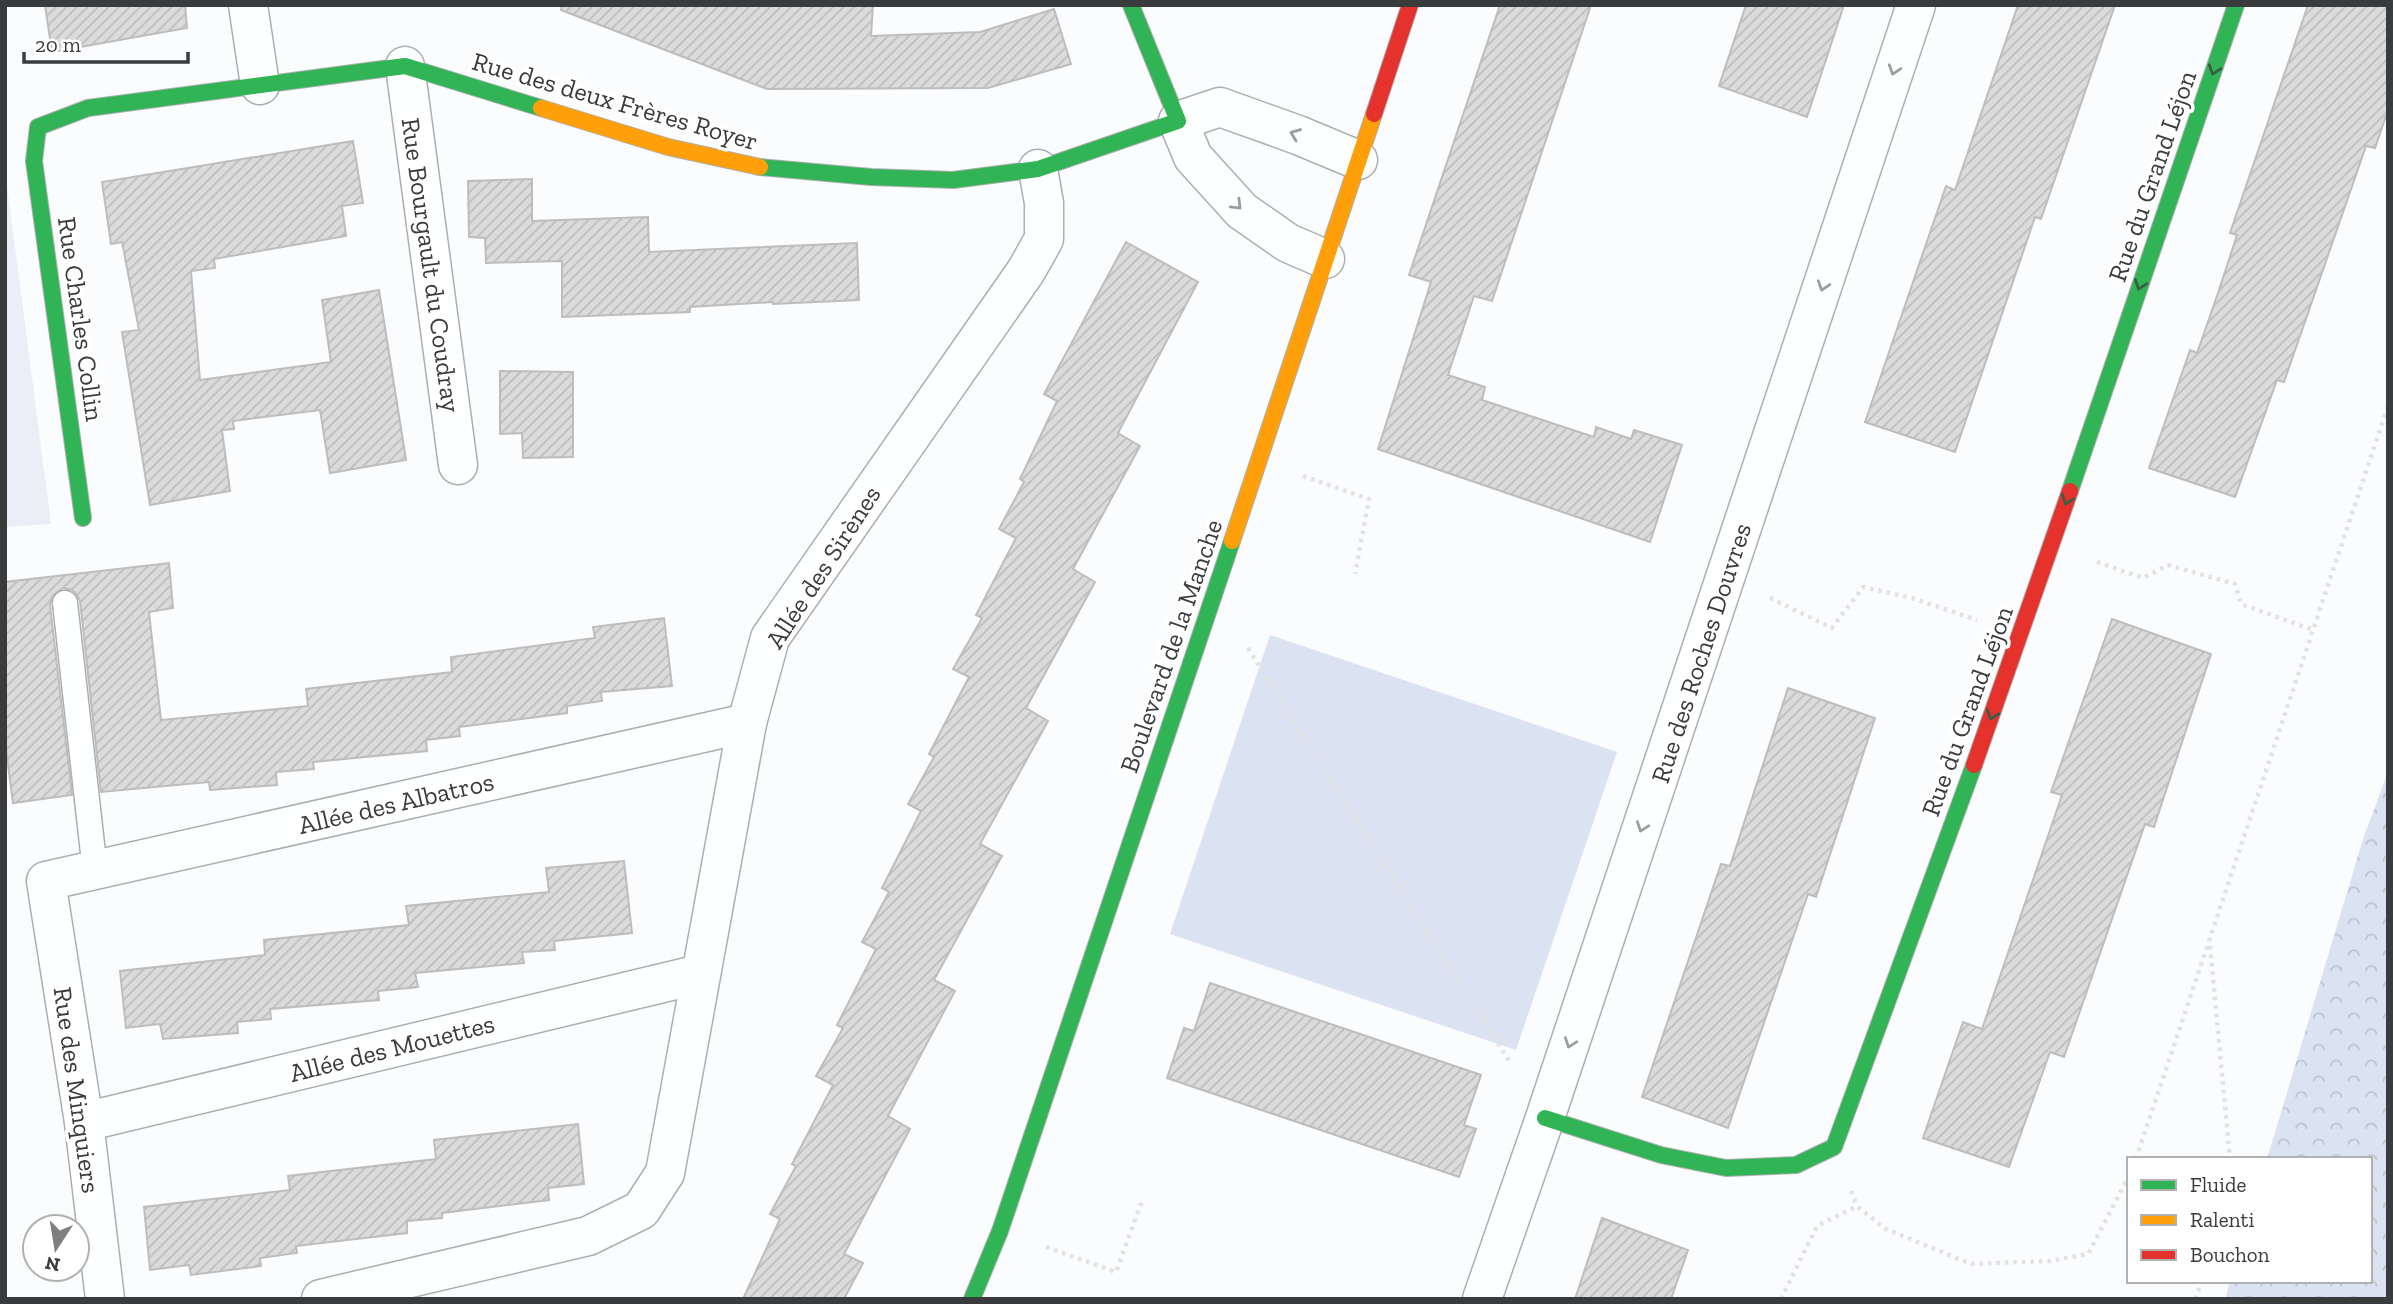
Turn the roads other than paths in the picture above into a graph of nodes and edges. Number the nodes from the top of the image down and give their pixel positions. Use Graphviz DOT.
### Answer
graph roads {
  1 [pos="248,5"];
  2 [pos="1131,5"];
  3 [pos="1409,5"];
  4 [pos="1916,5"];
  5 [pos="2236,5"];
  6 [pos="405,66"];
  7 [pos="260,85"];
  8 [pos="1178,121"];
  9 [pos="38,127"];
  10 [pos="1357,160"];
  11 [pos="1038,169"];
  12 [pos="1325,259"];
  13 [pos="458,465"];
  14 [pos="83,518"];
  15 [pos="65,603"];
  16 [pos="747,723"];
  17 [pos="94,871"];
  18 [pos="46,881"];
  19 [pos="700,974"];
  20 [pos="1545,1118"];
  21 [pos="85,1122"];
  22 [pos="105,1299"];
  23 [pos="321,1299"];
  24 [pos="972,1299"];
  25 [pos="1482,1299"];
  1 -- 7 [label="street"];
  2 -- 8 [label="street"];
  3 -- 10 [label="street, Boulevard de la Manche"];
  4 -- 20 [label="street, Rue des Roches Douvres, one-way"];
  5 -- 20 [label="street, Rue du Grand Léjon, one-way"];
  6 -- 7 [label="street, Rue des deux Frères Royer"];
  6 -- 11 [label="street, Rue des deux Frères Royer"];
  6 -- 13 [label="street, Rue Bourgault du Coudray"];
  7 -- 9 [label="street, Rue des deux Frères Royer"];
  10 -- 8 [label="street, one-way"];
  8 -- 11 [label="street, Rue des deux Frères Royer"];
  8 -- 12 [label="street, one-way"];
  9 -- 14 [label="street, Rue Charles Collin"];
  10 -- 12 [label="street, Boulevard de la Manche"];
  11 -- 16 [label="street, Allée des Sirènes"];
  12 -- 24 [label="street, Boulevard de la Manche"];
  15 -- 17 [label="lane"];
  16 -- 17 [label="street, Allée des Albatros"];
  16 -- 19 [label="street, Allée des Sirènes"];
  17 -- 18 [label="street, Allée des Albatros"];
  18 -- 21 [label="street, Rue des Minquiers"];
  19 -- 21 [label="street, Allée des Mouettes"];
  19 -- 23 [label="street, Allée des Sirènes"];
  20 -- 25 [label="street, Rue des Roches Douvres"];
  21 -- 22 [label="street, Rue des Minquiers"];
}
